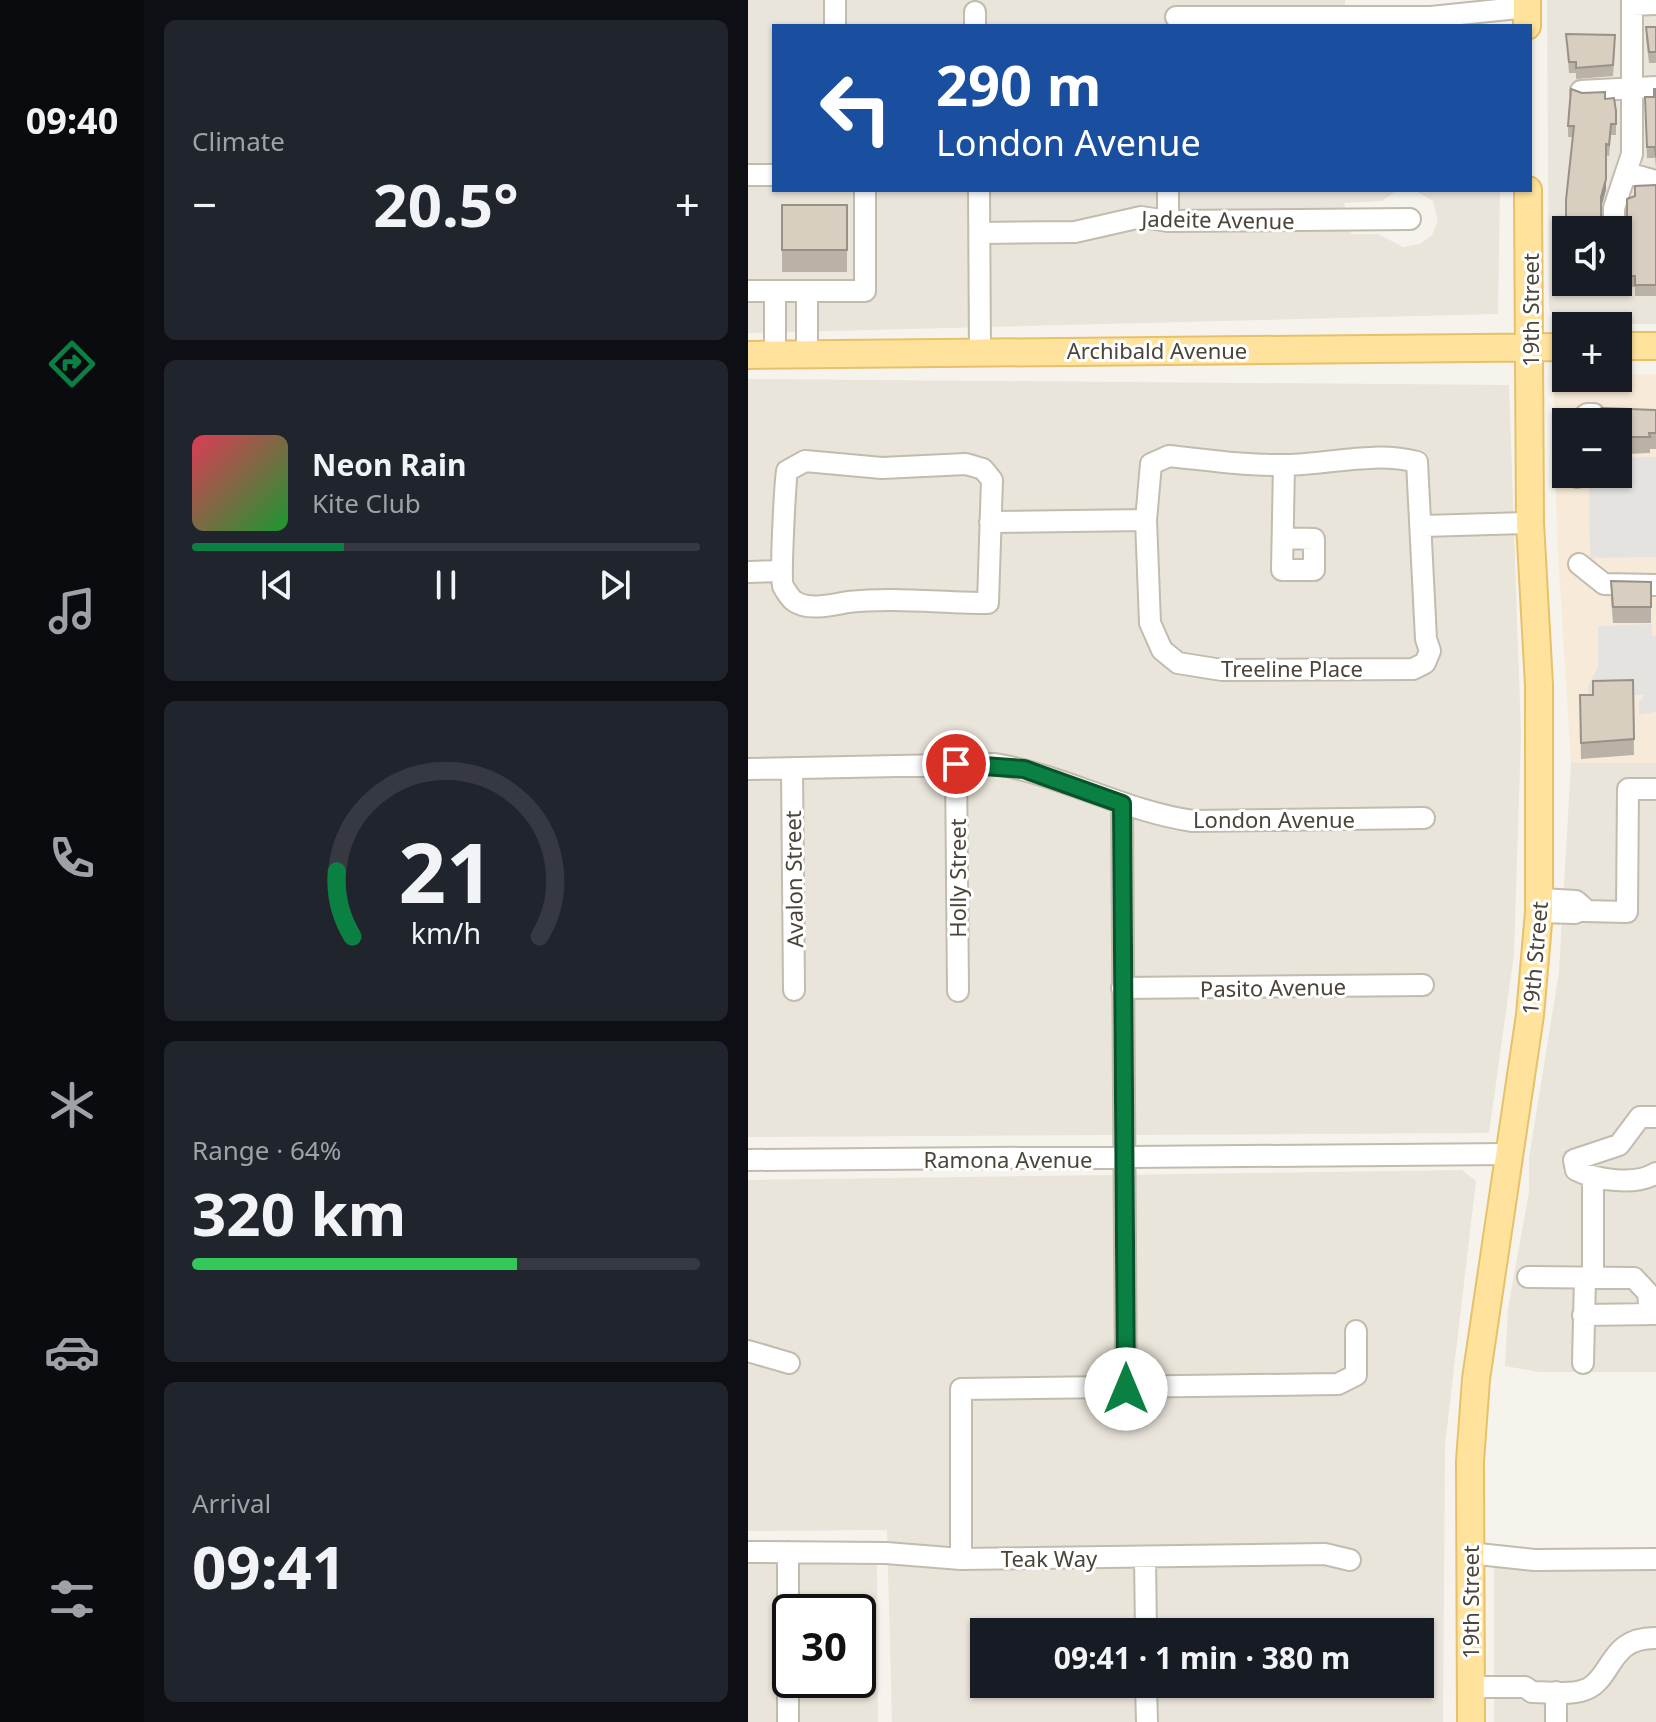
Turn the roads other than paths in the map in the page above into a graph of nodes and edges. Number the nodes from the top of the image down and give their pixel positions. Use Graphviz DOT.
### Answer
graph roads {
  1 [pos="835,0"];
  2 [pos="1632,2"];
  3 [pos="1656,4"];
  4 [pos="1406,8"];
  5 [pos="1527,11"];
  6 [pos="1175,14"];
  7 [pos="835,24"];
  8 [pos="1631,87"];
  9 [pos="1656,87"];
  10 [pos="1581,91"];
  11 [pos="1627,173"];
  12 [pos="748,175"];
  13 [pos="772,175"];
  14 [pos="1656,181"];
  15 [pos="865,192"];
  16 [pos="979,192"];
  17 [pos="1168,192"];
  18 [pos="1528,192"];
  19 [pos="1614,216"];
  20 [pos="1410,219"];
  21 [pos="1168,221"];
  22 [pos="980,233"];
  23 [pos="748,291"];
  24 [pos="775,291"];
  25 [pos="807,291"];
  26 [pos="1632,346"];
  27 [pos="1656,346"];
  28 [pos="1530,347"];
  29 [pos="1552,347"];
  30 [pos="980,352"];
  31 [pos="748,355"];
  32 [pos="775,355"];
  33 [pos="807,355"];
  34 [pos="1284,465"];
  35 [pos="1146,520"];
  36 [pos="990,522"];
  37 [pos="1530,523"];
  38 [pos="1423,526"];
  39 [pos="1284,538"];
  40 [pos="1579,564"];
  41 [pos="782,571"];
  42 [pos="748,572"];
  43 [pos="1656,585"];
  44 [pos="956,764"];
  45 [pos="748,769"];
  46 [pos="792,769"];
  47 [pos="1656,789"];
  48 [pos="1122,804"];
  49 [pos="1424,818"];
  50 [pos="1584,911"];
  51 [pos="1423,985"];
  52 [pos="1122,988"];
  53 [pos="794,990"];
  54 [pos="958,991"];
  55 [pos="1656,1117"];
  56 [pos="1509,1154"];
  57 [pos="1124,1158"];
  58 [pos="748,1160"];
  59 [pos="1656,1173"];
  60 [pos="1593,1179"];
  61 [pos="1528,1277"];
  62 [pos="1589,1277"];
  63 [pos="1653,1314"];
  64 [pos="1583,1315"];
  65 [pos="1356,1331"];
  66 [pos="748,1351"];
  67 [pos="789,1363"];
  68 [pos="1583,1363"];
  69 [pos="1126,1389"];
  70 [pos="748,1552"];
  71 [pos="788,1552"];
  72 [pos="1469,1553"];
  73 [pos="1145,1558"];
  74 [pos="961,1559"];
  75 [pos="1656,1559"];
  76 [pos="1350,1560"];
  77 [pos="1146,1618"];
  78 [pos="1656,1638"];
  79 [pos="1556,1692"];
  80 [pos="1146,1698"];
  81 [pos="1470,1702"];
  82 [pos="788,1722"];
  83 [pos="1147,1722"];
  84 [pos="1556,1722"];
  1 -- 7 [label="street"];
  2 -- 3 [label="street"];
  2 -- 8 [label="street"];
  4 -- 5 [label="street"];
  4 -- 6 [label="street"];
  8 -- 9 [label="street"];
  8 -- 10 [label="street"];
  8 -- 11 [label="street"];
  11 -- 14 [label="street"];
  11 -- 19 [label="street"];
  12 -- 13 [label="street"];
  15 -- 25 [label="street"];
  16 -- 22 [label="street"];
  17 -- 21 [label="street"];
  18 -- 28 [label="main road, 19th Street"];
  20 -- 21 [label="street, Jadeite Avenue"];
  21 -- 22 [label="street, Jadeite Avenue"];
  22 -- 30 [label="street"];
  23 -- 24 [label="street"];
  24 -- 25 [label="street"];
  24 -- 32 [label="street"];
  25 -- 33 [label="street"];
  26 -- 27 [label="main road"];
  28 -- 29 [label="main road, Archibald Avenue"];
  28 -- 30 [label="main road, Archibald Avenue"];
  28 -- 37 [label="main road, 19th Street"];
  30 -- 33 [label="main road, Archibald Avenue"];
  31 -- 32 [label="main road, Archibald Avenue"];
  32 -- 33 [label="main road, Archibald Avenue"];
  34 -- 35 [label="street"];
  34 -- 38 [label="street"];
  34 -- 39 [label="street"];
  35 -- 36 [label="street"];
  35 -- 38 [label="street, Treeline Place"];
  36 -- 41 [label="street"];
  36 -- 41 [label="street"];
  37 -- 38 [label="street"];
  37 -- 56 [label="main road, 19th Street"];
  40 -- 43 [label="street"];
  41 -- 42 [label="street"];
  44 -- 46 [label="street, London Avenue"];
  44 -- 48 [label="street, London Avenue"];
  44 -- 54 [label="street, Holly Street"];
  45 -- 46 [label="street, London Avenue"];
  46 -- 53 [label="street, Avalon Street"];
  47 -- 50 [label="street"];
  48 -- 49 [label="street, London Avenue"];
  48 -- 52 [label="street"];
  51 -- 52 [label="street, Pasito Avenue"];
  52 -- 57 [label="street"];
  55 -- 60 [label="street"];
  56 -- 57 [label="street, Ramona Avenue"];
  56 -- 72 [label="main road, 19th Street"];
  57 -- 58 [label="street, Ramona Avenue"];
  57 -- 69 [label="street"];
  59 -- 60 [label="street"];
  60 -- 62 [label="street"];
  61 -- 62 [label="street"];
  62 -- 63 [label="street"];
  62 -- 64 [label="street"];
  63 -- 64 [label="street"];
  64 -- 68 [label="street"];
  65 -- 69 [label="street"];
  66 -- 67 [label="street"];
  69 -- 74 [label="street"];
  70 -- 71 [label="street, Teak Way"];
  71 -- 74 [label="street, Teak Way"];
  71 -- 82 [label="street"];
  72 -- 75 [label="street"];
  72 -- 81 [label="main road, 19th Street"];
  73 -- 74 [label="street, Teak Way"];
  73 -- 76 [label="street, Teak Way"];
  73 -- 77 [label="street"];
  78 -- 79 [label="street"];
  79 -- 81 [label="street"];
  79 -- 84 [label="street"];
  80 -- 83 [label="street"];
}
